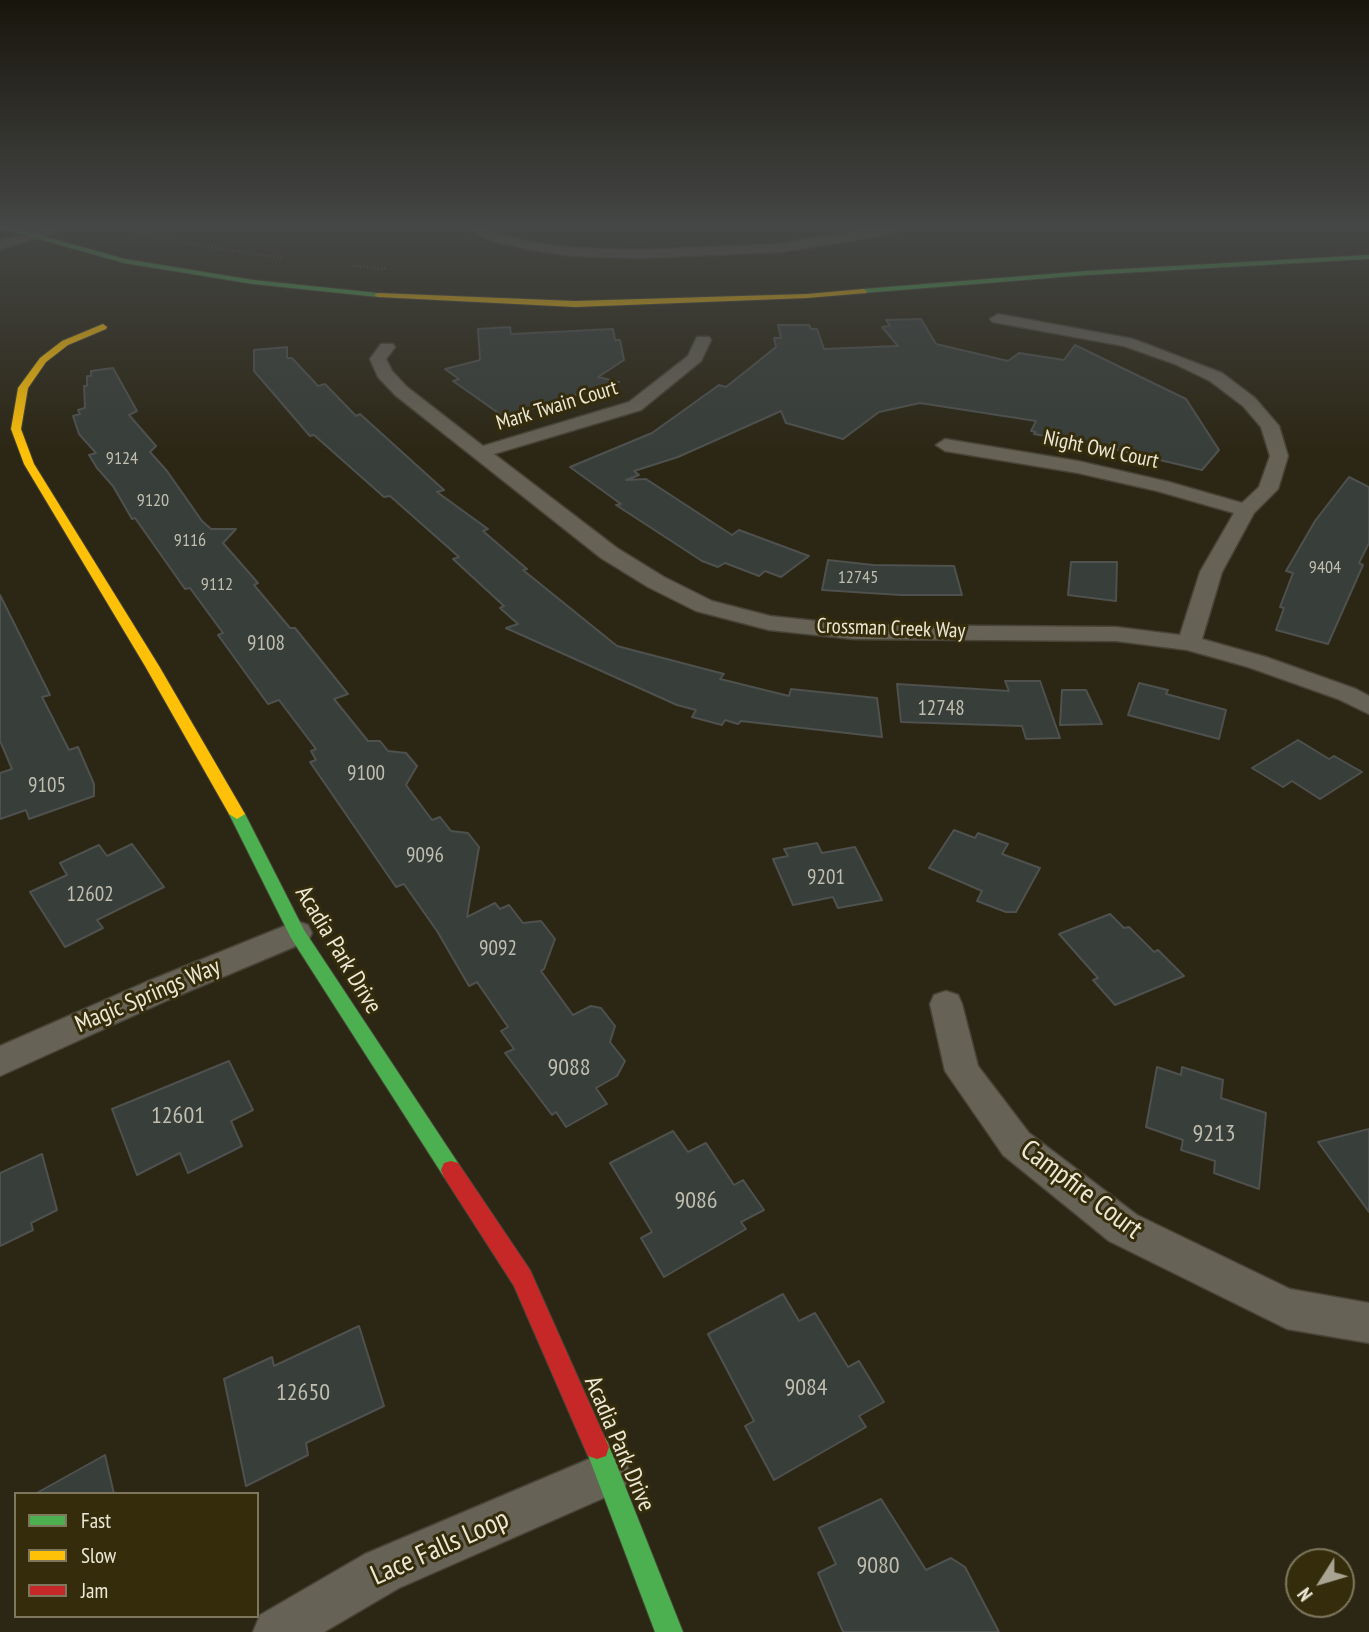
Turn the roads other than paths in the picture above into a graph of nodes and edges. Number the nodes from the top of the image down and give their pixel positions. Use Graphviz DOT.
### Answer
graph roads {
  1 [pos="473,300"];
  2 [pos="686,300"];
  3 [pos="998,319"];
  4 [pos="103,327"];
  5 [pos="703,340"];
  6 [pos="387,347"];
  7 [pos="945,444"];
  8 [pos="481,452"];
  9 [pos="1246,510"];
  10 [pos="1189,643"];
  11 [pos="1369,706"];
  12 [pos="297,933"];
  13 [pos="946,1004"];
  14 [pos="0,1062"];
  15 [pos="1369,1323"];
  16 [pos="608,1473"];
  17 [pos="277,1632"];
  18 [pos="669,1632"];
  1 -- 2 [label="main road"];
  3 -- 9 [label="street"];
  4 -- 12 [label="main road, Acadia Park Drive"];
  5 -- 8 [label="street, Mark Twain Court"];
  6 -- 8 [label="street, Crossman Creek Way"];
  7 -- 9 [label="street, Night Owl Court"];
  8 -- 10 [label="street, Crossman Creek Way"];
  9 -- 10 [label="street"];
  10 -- 11 [label="street, Crossman Creek Way"];
  12 -- 14 [label="street, Magic Springs Way"];
  12 -- 16 [label="main road, Acadia Park Drive"];
  13 -- 15 [label="street, Campfire Court"];
  16 -- 17 [label="street, Lace Falls Loop"];
  16 -- 18 [label="main road, Acadia Park Drive"];
}
